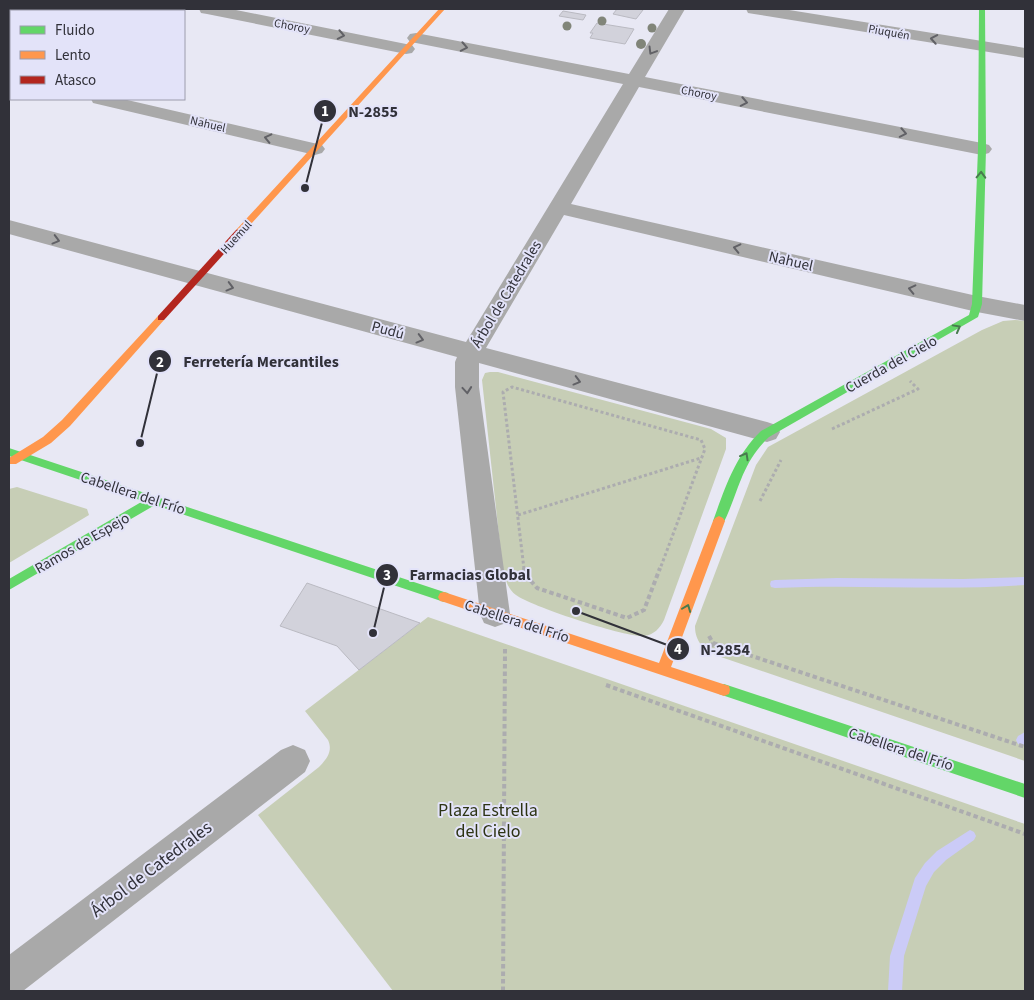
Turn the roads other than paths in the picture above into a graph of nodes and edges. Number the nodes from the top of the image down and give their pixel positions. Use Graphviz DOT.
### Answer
graph roads {
  1 [pos="207,9"];
  2 [pos="442,9"];
  3 [pos="677,9"];
  4 [pos="754,9"];
  5 [pos="982,9"];
  6 [pos="411,43"];
  7 [pos="982,47"];
  8 [pos="1025,53"];
  9 [pos="634,80"];
  10 [pos="104,100"];
  11 [pos="982,148"];
  12 [pos="315,149"];
  13 [pos="558,207"];
  14 [pos="9,227"];
  15 [pos="198,279"];
  16 [pos="977,304"];
  17 [pos="1025,313"];
  18 [pos="471,353"];
  19 [pos="767,432"];
  20 [pos="9,452"];
  21 [pos="22,456"];
  22 [pos="9,463"];
  23 [pos="155,500"];
  24 [pos="9,585"];
  25 [pos="495,614"];
  26 [pos="663,670"];
  27 [pos="293,761"];
  28 [pos="1025,791"];
  29 [pos="9,978"];
  1 -- 6 [label="street, Choroy, one-way"];
  2 -- 6 [label="street, Huemul"];
  3 -- 9 [label="street, Árbol de Catedrales, one-way"];
  7 -- 4 [label="street, Piuquén, one-way"];
  5 -- 7 [label="street"];
  6 -- 9 [label="street, Choroy, one-way"];
  6 -- 12 [label="street, Huemul"];
  7 -- 8 [label="street, Piuquén"];
  7 -- 11 [label="street"];
  9 -- 11 [label="street, Choroy, one-way"];
  9 -- 13 [label="street, Árbol de Catedrales"];
  12 -- 10 [label="street, Nahuel, one-way"];
  16 -- 11 [label="street, one-way"];
  12 -- 15 [label="street, Huemul"];
  16 -- 13 [label="street, Nahuel, one-way"];
  13 -- 18 [label="street, Árbol de Catedrales"];
  14 -- 15 [label="street, Pudú, one-way"];
  15 -- 18 [label="street, Pudú, one-way"];
  15 -- 21 [label="street, Huemul"];
  16 -- 17 [label="street, Nahuel"];
  19 -- 16 [label="street, Cuerda del Cielo, one-way"];
  18 -- 19 [label="street, Pudú, one-way"];
  18 -- 25 [label="street, Árbol de Catedrales, one-way"];
  26 -- 19 [label="street, Cuerda del Cielo, one-way"];
  20 -- 21 [label="street, Cabellera del Frío"];
  21 -- 22 [label="street"];
  21 -- 23 [label="street, Cabellera del Frío"];
  23 -- 24 [label="street, Ramos de Espejo"];
  23 -- 25 [label="street, Cabellera del Frío"];
  25 -- 26 [label="street, Cabellera del Frío"];
  26 -- 28 [label="street, Cabellera del Frío"];
  27 -- 29 [label="street, Árbol de Catedrales"];
}
